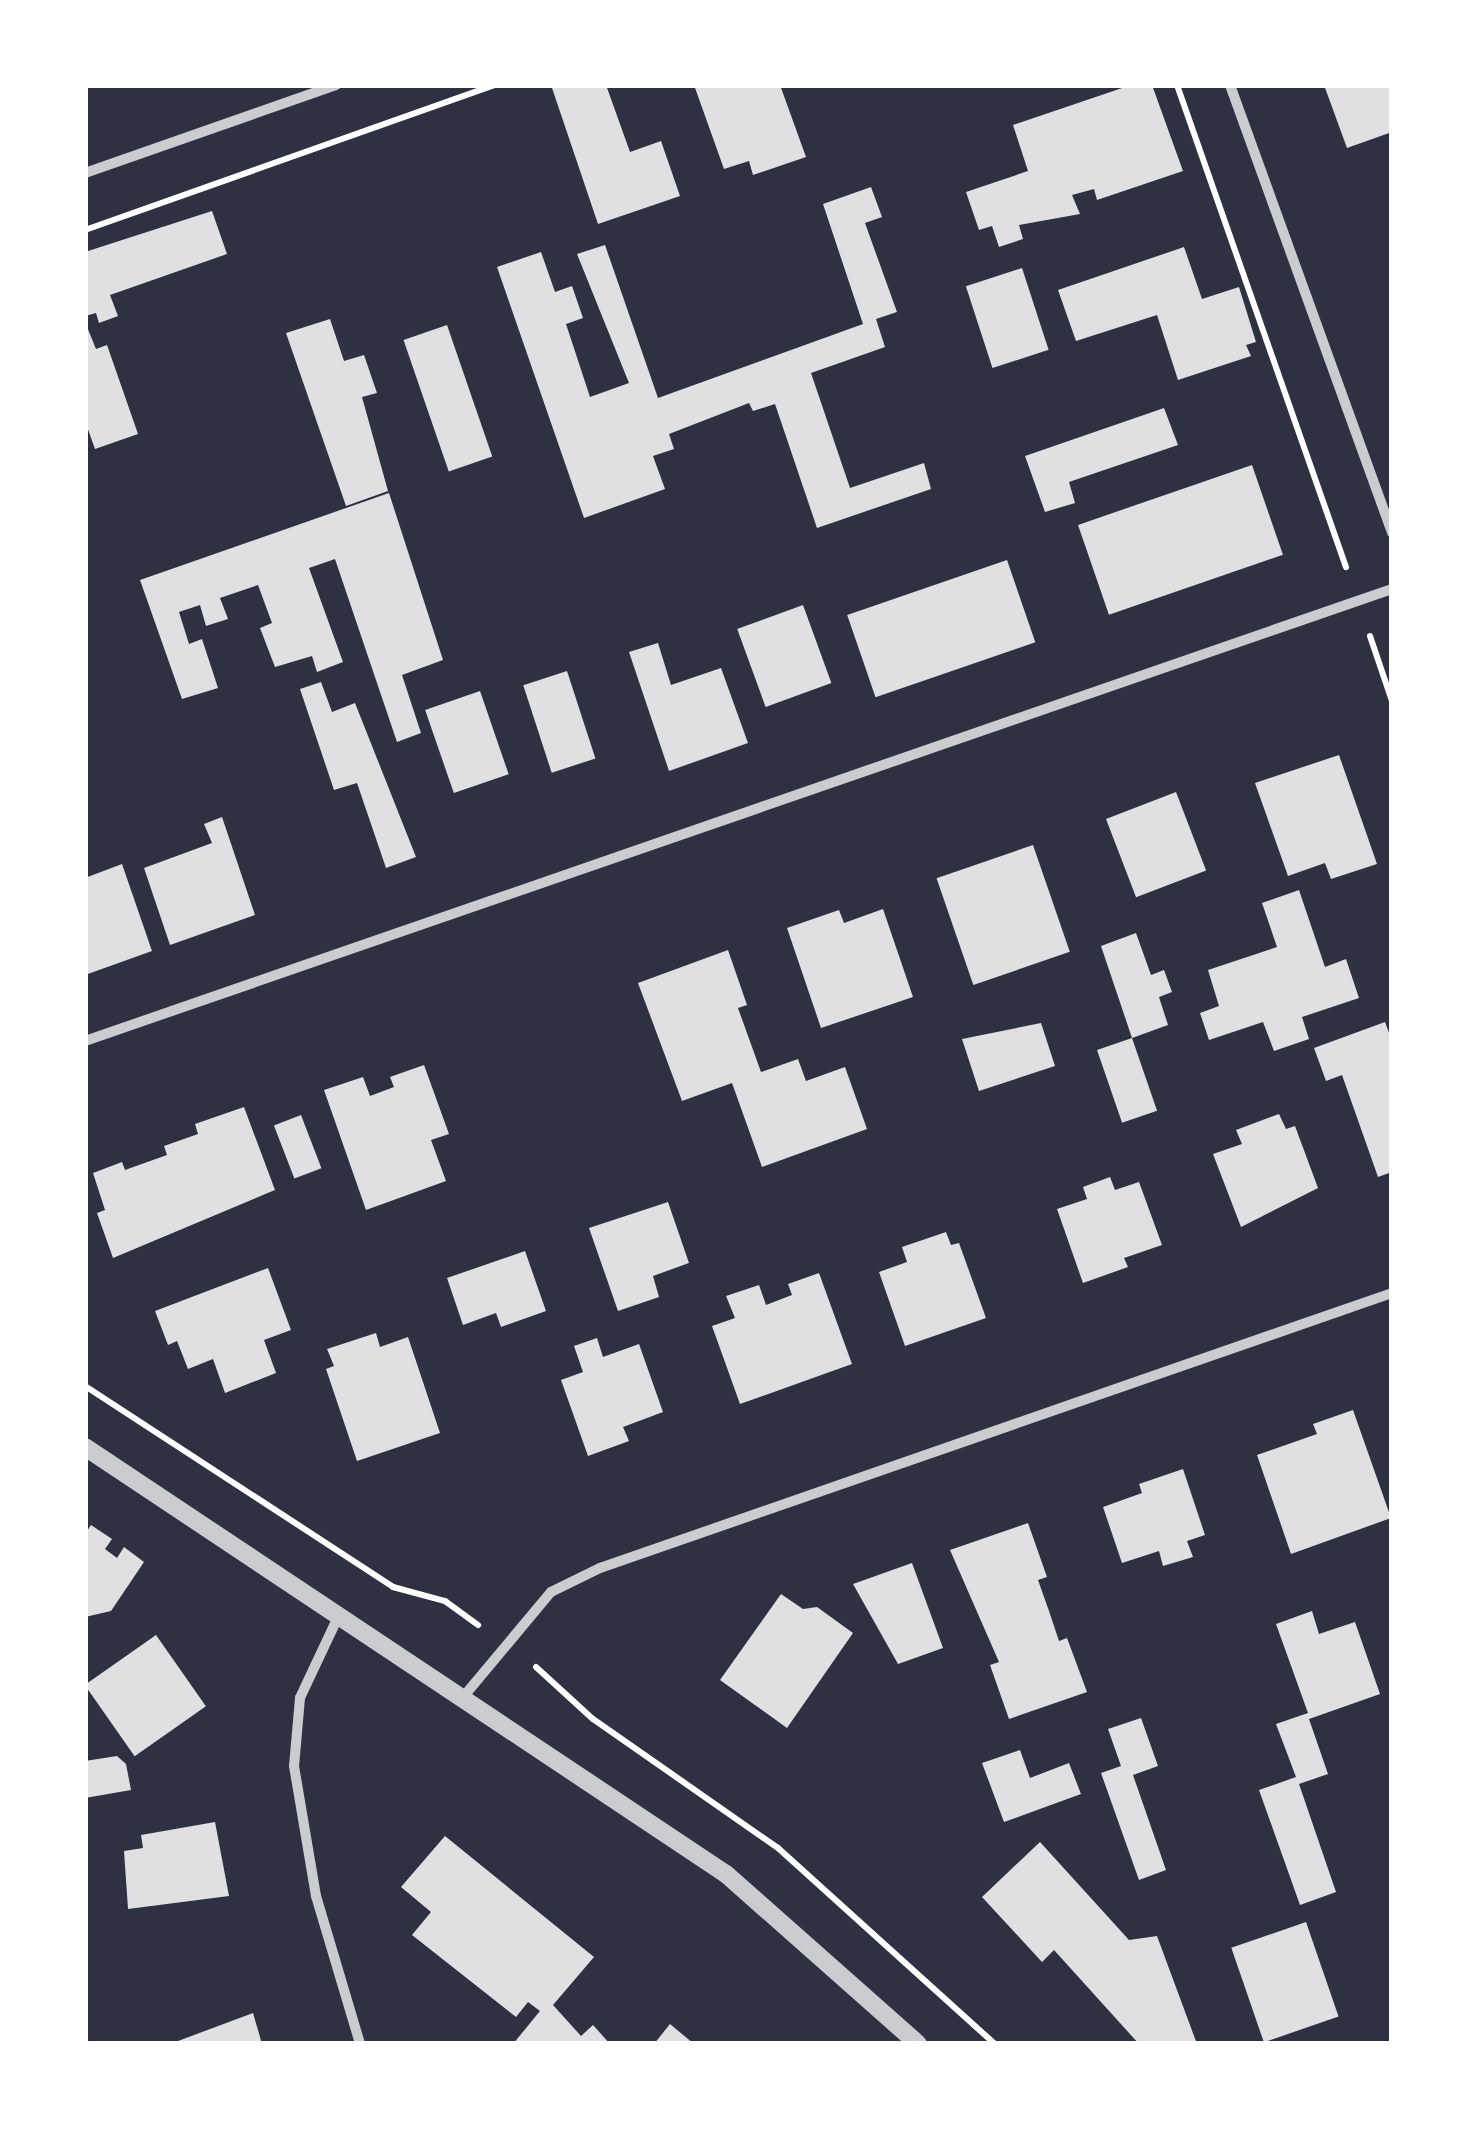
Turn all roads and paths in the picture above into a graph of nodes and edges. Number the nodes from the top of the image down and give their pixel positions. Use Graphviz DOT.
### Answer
graph roads {
  1 [pos="336,85"];
  2 [pos="494,85"];
  3 [pos="1177,85"];
  4 [pos="1230,85"];
  5 [pos="85,173"];
  6 [pos="85,230"];
  7 [pos="1392,532"];
  8 [pos="1392,589"];
  9 [pos="1358,601"];
  10 [pos="1392,701"];
  11 [pos="85,1040"];
  12 [pos="1392,1293"];
  13 [pos="85,1386"];
  14 [pos="85,1447"];
  15 [pos="339,1615"];
  16 [pos="506,1646"];
  17 [pos="464,1696"];
  18 [pos="360,2044"];
  19 [pos="918,2044"];
  20 [pos="995,2044"];
  1 -- 5 [label="street"];
  2 -- 6 [label="path"];
  3 -- 9 [label="path"];
  4 -- 7 [label="street"];
  8 -- 9 [label="street"];
  9 -- 10 [label="path"];
  9 -- 11 [label="street"];
  12 -- 16 [label="street"];
  13 -- 16 [label="path"];
  14 -- 15 [label="street"];
  15 -- 17 [label="street"];
  15 -- 18 [label="street"];
  16 -- 17 [label="street"];
  16 -- 20 [label="path"];
  17 -- 19 [label="street"];
}
